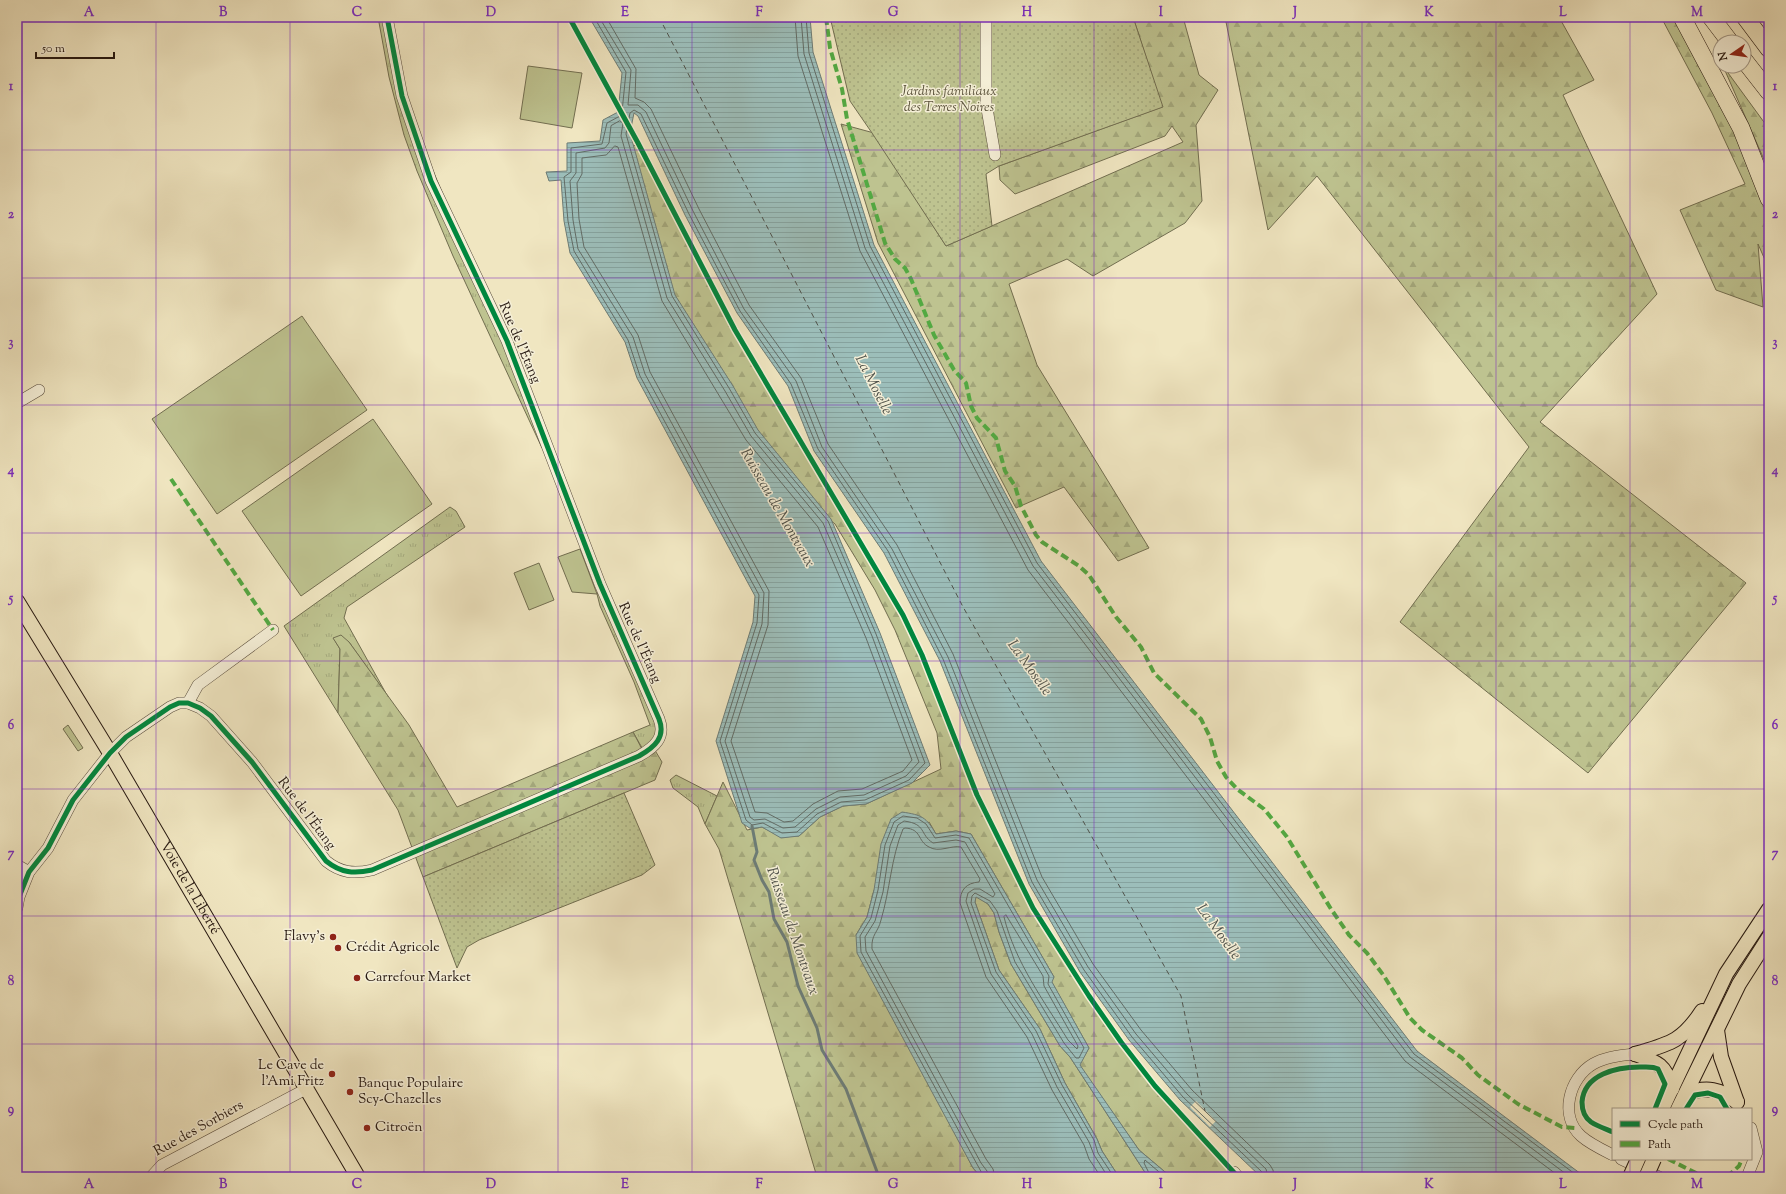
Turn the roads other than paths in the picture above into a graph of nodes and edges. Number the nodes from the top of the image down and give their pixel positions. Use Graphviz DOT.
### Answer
graph roads {
  1 [pos="387,17"];
  2 [pos="986,17"];
  3 [pos="1682,17"];
  4 [pos="1711,17"];
  5 [pos="1745,17"];
  6 [pos="1760,17"];
  7 [pos="1769,29"];
  8 [pos="1724,34"];
  9 [pos="1769,49"];
  10 [pos="1752,70"];
  11 [pos="1769,92"];
  12 [pos="995,155"];
  13 [pos="1769,199"];
  14 [pos="40,390"];
  15 [pos="17,403"];
  16 [pos="17,601"];
  17 [pos="273,630"];
  18 [pos="188,703"];
  19 [pos="110,753"];
  20 [pos="17,865"];
  21 [pos="29,872"];
  22 [pos="18,900"];
  23 [pos="1769,909"];
  24 [pos="1769,937"];
  25 [pos="1726,974"];
  26 [pos="1717,1030"];
  27 [pos="1635,1054"];
  28 [pos="306,1089"];
  29 [pos="1672,1089"];
  30 [pos="1686,1094"];
  31 [pos="1664,1106"];
  32 [pos="1739,1106"];
  33 [pos="1679,1108"];
  34 [pos="1752,1132"];
  35 [pos="1612,1154"];
  36 [pos="1623,1160"];
  37 [pos="1638,1160"];
  38 [pos="1654,1160"];
  39 [pos="151,1177"];
  40 [pos="358,1177"];
  41 [pos="1630,1177"];
  42 [pos="1646,1177"];
  43 [pos="1659,1177"];
  44 [pos="1747,1177"];
  1 -- 18 [label="street, Rue de l'Étang"];
  2 -- 12 [label="street"];
  3 -- 13 [label="highway"];
  4 -- 8 [label="highway"];
  5 -- 9 [label="highway"];
  6 -- 7 [label="highway"];
  10 -- 11 [label="highway"];
  14 -- 15 [label="street"];
  16 -- 19 [label="main road, Voie de la Liberté"];
  17 -- 18 [label="street"];
  18 -- 19 [label="street"];
  19 -- 21 [label="street"];
  19 -- 28 [label="main road, Voie de la Liberté"];
  20 -- 21 [label="street"];
  21 -- 22 [label="street"];
  23 -- 25 [label="main road"];
  24 -- 26 [label="main road"];
  25 -- 27 [label="main road"];
  25 -- 29 [label="main road"];
  26 -- 30 [label="main road"];
  26 -- 32 [label="main road"];
  27 -- 29 [label="main road"];
  27 -- 35 [label="street"];
  28 -- 39 [label="street, Rue des Sorbiers"];
  28 -- 40 [label="main road, Voie de la Liberté"];
  29 -- 31 [label="main road"];
  30 -- 32 [label="main road"];
  30 -- 33 [label="main road"];
  34 -- 44 [label="street"];
  36 -- 43 [label="street"];
  37 -- 41 [label="main road, bridge"];
  38 -- 42 [label="main road, bridge"];
}
